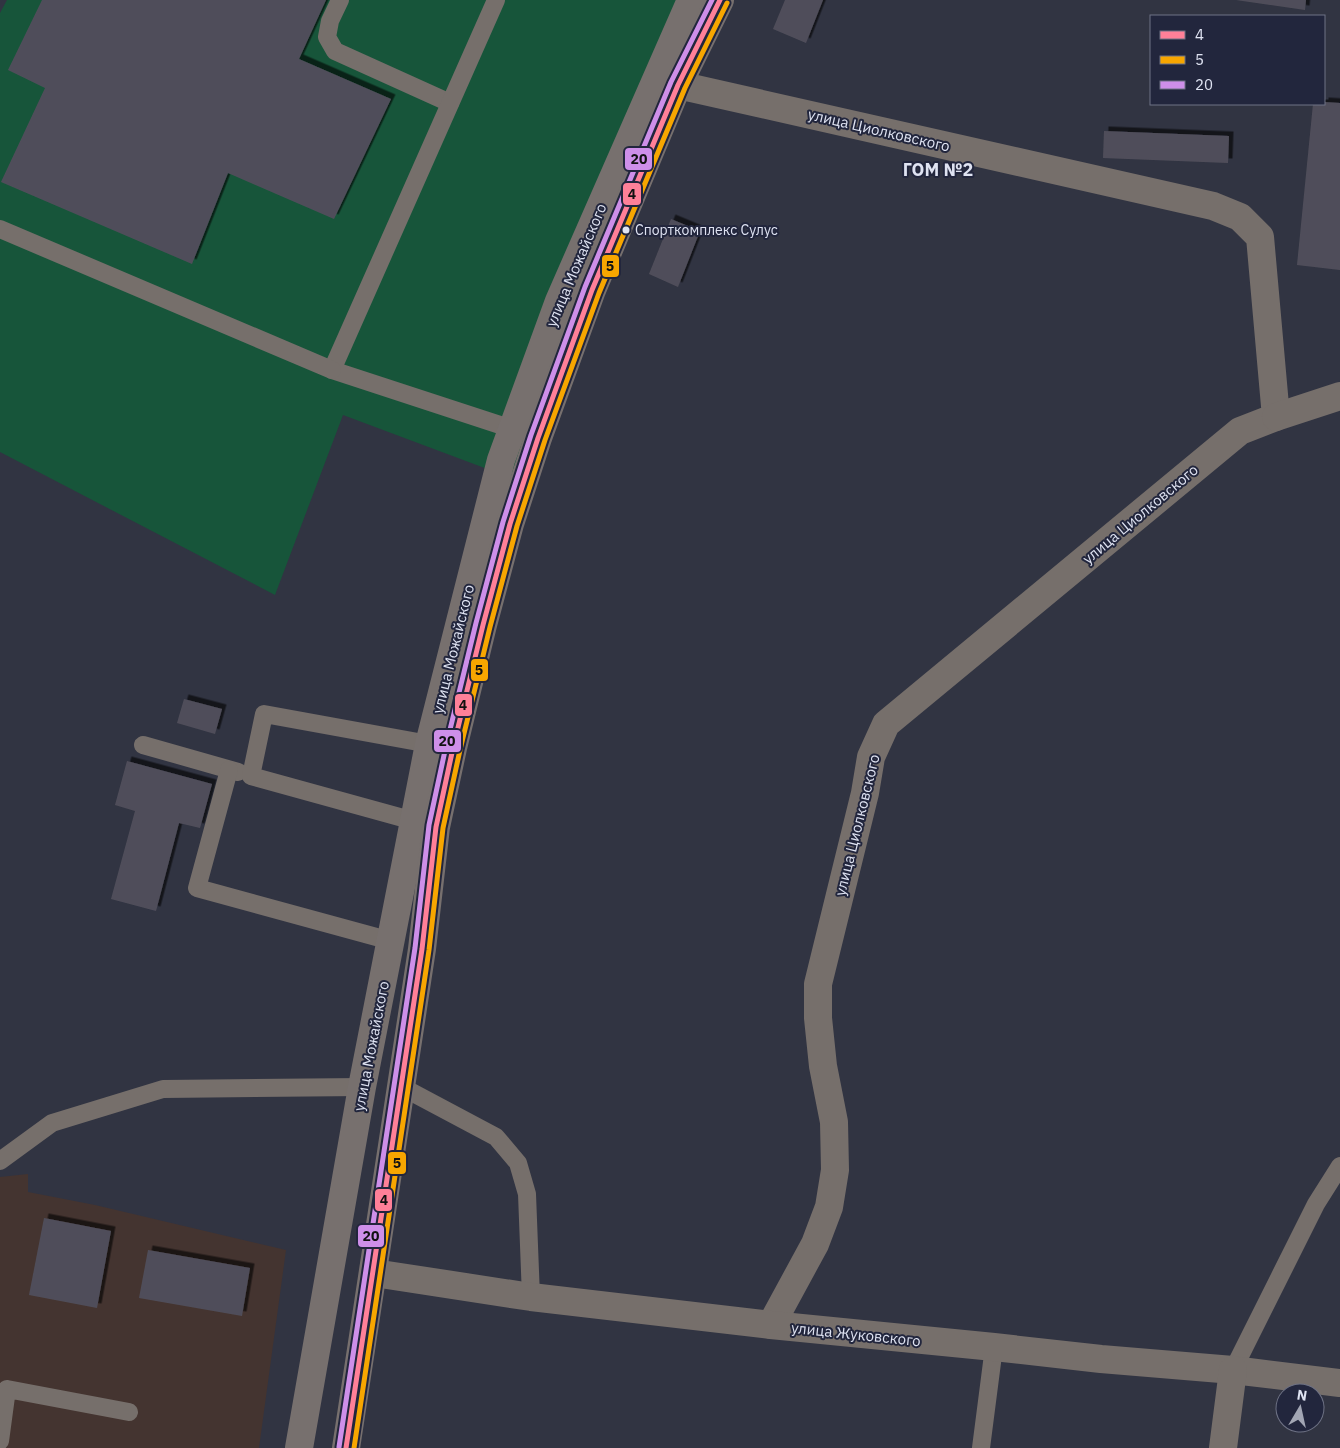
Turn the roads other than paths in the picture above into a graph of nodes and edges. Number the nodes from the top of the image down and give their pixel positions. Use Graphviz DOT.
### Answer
graph roads {
  1 [pos="340,0"];
  2 [pos="496,0"];
  3 [pos="691,0"];
  4 [pos="720,0"];
  5 [pos="678,86"];
  6 [pos="450,103"];
  7 [pos="0,229"];
  8 [pos="332,370"];
  9 [pos="1340,396"];
  10 [pos="1276,417"];
  11 [pos="512,429"];
  12 [pos="429,744"];
  13 [pos="143,745"];
  14 [pos="229,770"];
  15 [pos="251,776"];
  16 [pos="414,821"];
  17 [pos="391,942"];
  18 [pos="362,1087"];
  19 [pos="402,1087"];
  20 [pos="0,1161"];
  21 [pos="1340,1166"];
  22 [pos="374,1273"];
  23 [pos="531,1297"];
  24 [pos="771,1325"];
  25 [pos="994,1347"];
  26 [pos="1233,1370"];
  27 [pos="1340,1383"];
  28 [pos="129,1412"];
  29 [pos="0,1441"];
  30 [pos="299,1448"];
  31 [pos="346,1448"];
  32 [pos="981,1448"];
  33 [pos="1223,1448"];
  1 -- 6 [label="lane"];
  2 -- 6 [label="lane"];
  3 -- 11 [label="main road, улица Можайского"];
  4 -- 5 [label="main road, улица Можайского"];
  5 -- 10 [label="street, улица Циолковского"];
  5 -- 19 [label="main road, улица Можайского"];
  6 -- 8 [label="lane"];
  7 -- 8 [label="lane"];
  8 -- 11 [label="lane"];
  9 -- 10 [label="street"];
  10 -- 24 [label="street, улица Циолковского"];
  11 -- 12 [label="main road, улица Можайского"];
  12 -- 15 [label="lane"];
  12 -- 16 [label="main road, улица Можайского"];
  13 -- 14 [label="lane"];
  14 -- 15 [label="lane"];
  14 -- 17 [label="lane"];
  15 -- 16 [label="lane"];
  16 -- 17 [label="main road, улица Можайского"];
  17 -- 18 [label="main road, улица Можайского"];
  18 -- 20 [label="lane"];
  18 -- 30 [label="main road, улица Можайского"];
  19 -- 22 [label="main road, улица Можайского"];
  19 -- 23 [label="lane"];
  21 -- 26 [label="lane"];
  22 -- 23 [label="street, улица Жуковского"];
  22 -- 31 [label="main road, улица Можайского"];
  23 -- 24 [label="street, улица Жуковского"];
  24 -- 25 [label="street, улица Жуковского"];
  25 -- 26 [label="street, улица Жуковского"];
  25 -- 32 [label="lane"];
  26 -- 27 [label="street, улица Жуковского"];
  26 -- 33 [label="street"];
  28 -- 29 [label="lane"];
}
